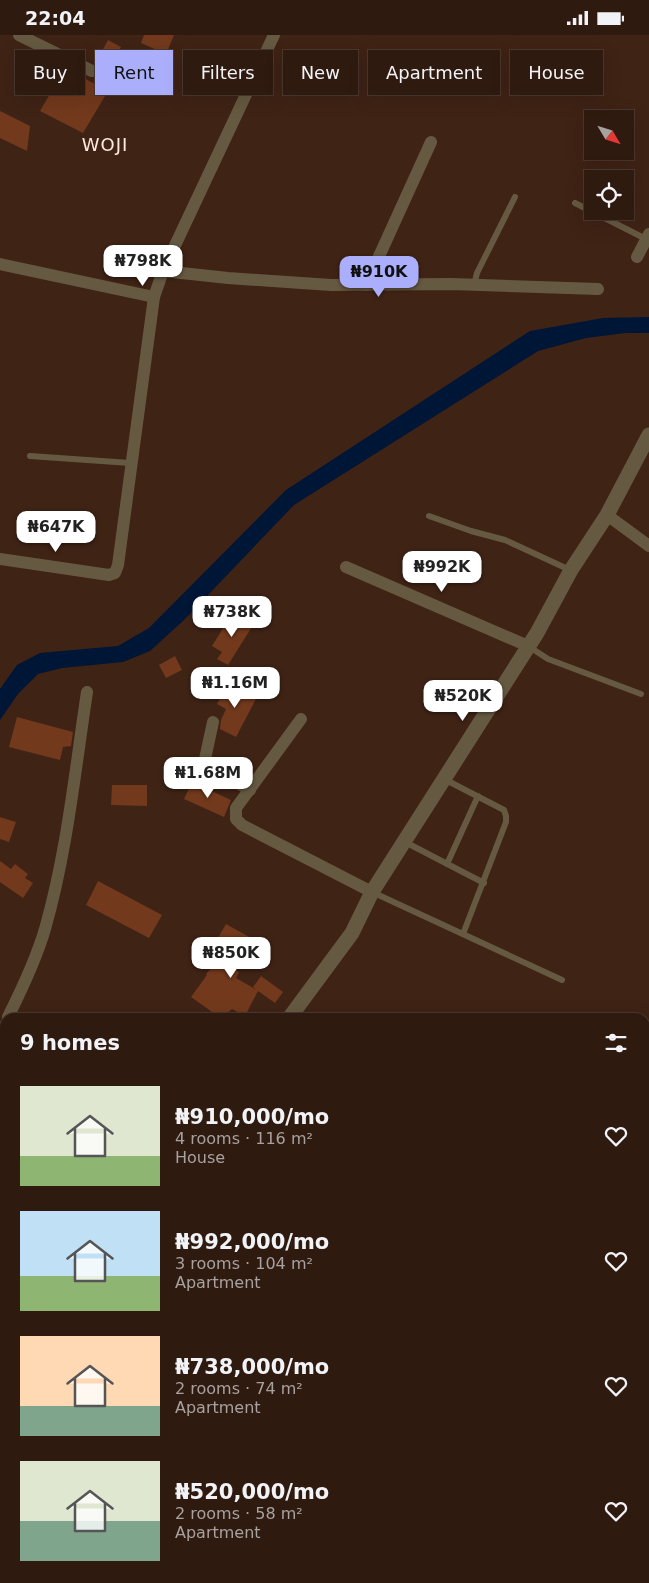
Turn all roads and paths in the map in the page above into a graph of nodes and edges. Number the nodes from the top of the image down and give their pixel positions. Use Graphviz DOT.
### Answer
graph roads {
  1 [pos="19,35"];
  2 [pos="274,35"];
  3 [pos="92,71"];
  4 [pos="431,141"];
  5 [pos="515,197"];
  6 [pos="575,203"];
  7 [pos="648,237"];
  8 [pos="637,257"];
  9 [pos="0,264"];
  10 [pos="162,271"];
  11 [pos="366,285"];
  12 [pos="474,285"];
  13 [pos="598,289"];
  14 [pos="154,297"];
  15 [pos="647,445"];
  16 [pos="30,456"];
  17 [pos="130,463"];
  18 [pos="607,515"];
  19 [pos="429,517"];
  20 [pos="649,546"];
  21 [pos="0,559"];
  22 [pos="346,567"];
  23 [pos="571,571"];
  24 [pos="528,646"];
  25 [pos="87,692"];
  26 [pos="641,694"];
  27 [pos="300,719"];
  28 [pos="213,722"];
  29 [pos="444,779"];
  30 [pos="250,790"];
  31 [pos="478,796"];
  32 [pos="404,842"];
  33 [pos="447,864"];
  34 [pos="484,883"];
  35 [pos="372,893"];
  36 [pos="463,935"];
  37 [pos="562,980"];
  38 [pos="10,1013"];
  39 [pos="293,1013"];
  1 -- 3 [label="street"];
  2 -- 10 [label="street"];
  4 -- 11 [label="street"];
  5 -- 12 [label="lane"];
  6 -- 7 [label="lane"];
  7 -- 8 [label="street"];
  9 -- 14 [label="street"];
  10 -- 11 [label="street"];
  10 -- 14 [label="street"];
  11 -- 12 [label="street"];
  12 -- 13 [label="street"];
  14 -- 17 [label="street"];
  15 -- 18 [label="street"];
  16 -- 17 [label="lane"];
  17 -- 21 [label="street"];
  18 -- 20 [label="street"];
  18 -- 23 [label="street"];
  19 -- 23 [label="lane"];
  22 -- 24 [label="street"];
  23 -- 24 [label="street"];
  24 -- 26 [label="lane"];
  24 -- 29 [label="street"];
  25 -- 38 [label="street"];
  27 -- 30 [label="street"];
  28 -- 30 [label="street"];
  29 -- 31 [label="lane"];
  29 -- 32 [label="street"];
  30 -- 35 [label="street"];
  31 -- 33 [label="lane"];
  31 -- 34 [label="lane"];
  32 -- 33 [label="lane"];
  32 -- 35 [label="street"];
  33 -- 34 [label="lane"];
  34 -- 36 [label="lane"];
  35 -- 36 [label="lane"];
  35 -- 39 [label="street"];
  36 -- 37 [label="lane"];
}
